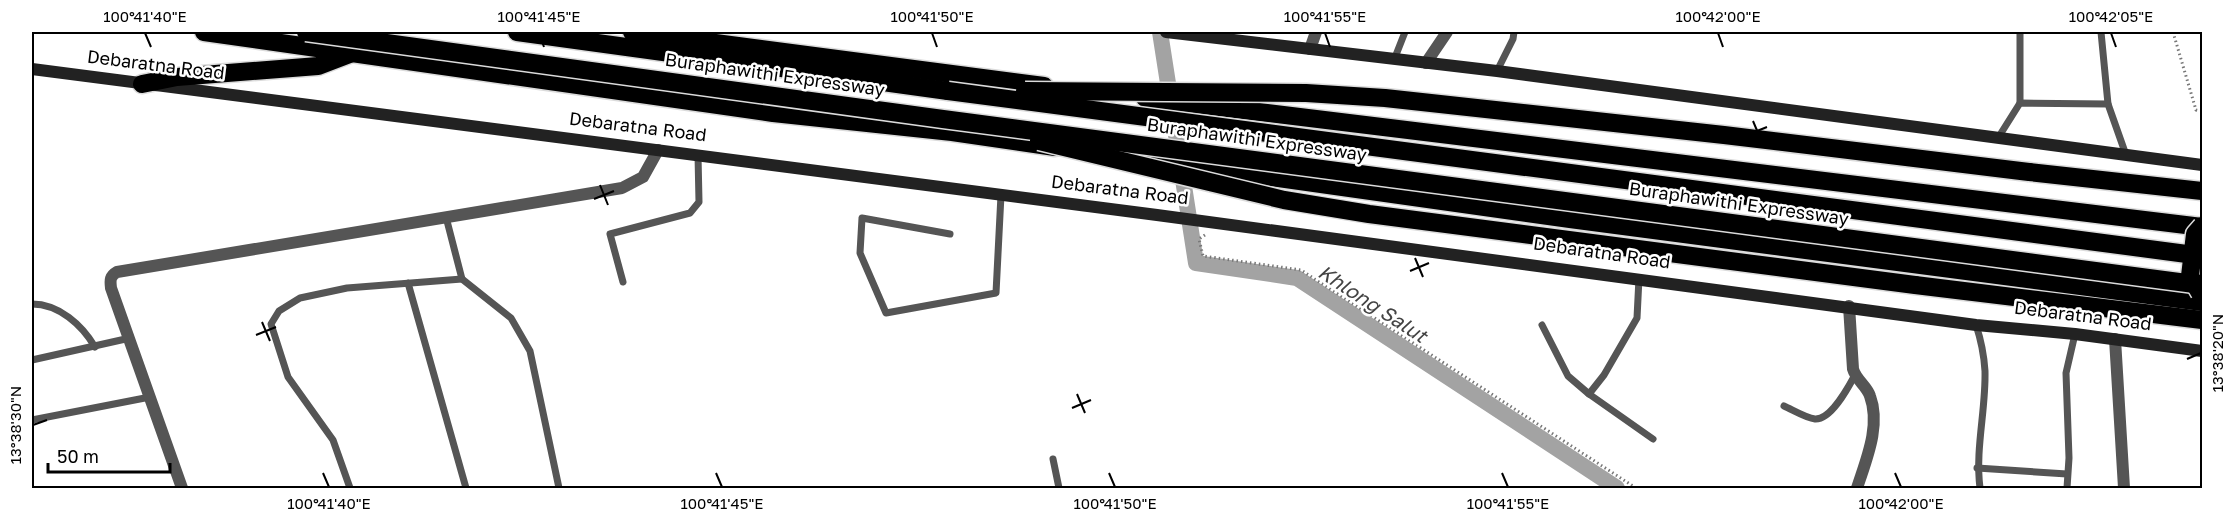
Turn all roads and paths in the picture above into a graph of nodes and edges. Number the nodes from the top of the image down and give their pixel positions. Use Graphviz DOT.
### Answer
graph roads {
  1 [pos="204,32"];
  2 [pos="306,32"];
  3 [pos="517,32"];
  4 [pos="632,32"];
  5 [pos="1166,32"];
  6 [pos="1316,32"];
  7 [pos="1405,32"];
  8 [pos="1447,32"];
  9 [pos="1514,32"];
  10 [pos="2020,32"];
  11 [pos="2101,32"];
  12 [pos="2173,32"];
  13 [pos="1204,34"];
  14 [pos="1310,49"];
  15 [pos="353,52"];
  16 [pos="1394,60"];
  17 [pos="1426,63"];
  18 [pos="32,69"];
  19 [pos="1497,71"];
  20 [pos="142,84"];
  21 [pos="948,91"];
  22 [pos="2020,103"];
  23 [pos="2108,104"];
  24 [pos="2202,111"];
  25 [pos="944,118"];
  26 [pos="1998,138"];
  27 [pos="658,150"];
  28 [pos="698,155"];
  29 [pos="2126,155"];
  30 [pos="2202,165"];
  31 [pos="2202,191"];
  32 [pos="1001,195"];
  33 [pos="446,217"];
  34 [pos="1224,224"];
  35 [pos="2202,227"];
  36 [pos="950,234"];
  37 [pos="2202,256"];
  38 [pos="1639,278"];
  39 [pos="462,279"];
  40 [pos="623,282"];
  41 [pos="408,284"];
  42 [pos="2202,285"];
  43 [pos="2202,299"];
  44 [pos="32,304"];
  45 [pos="1849,306"];
  46 [pos="2202,320"];
  47 [pos="1542,325"];
  48 [pos="1976,325"];
  49 [pos="2075,334"];
  50 [pos="130,338"];
  51 [pos="2115,339"];
  52 [pos="95,347"];
  53 [pos="2202,351"];
  54 [pos="32,360"];
  55 [pos="1854,375"];
  56 [pos="1589,394"];
  57 [pos="150,396"];
  58 [pos="1784,406"];
  59 [pos="32,420"];
  60 [pos="1653,440"];
  61 [pos="1053,459"];
  62 [pos="1977,468"];
  63 [pos="2067,474"];
  64 [pos="182,489"];
  65 [pos="350,489"];
  66 [pos="466,489"];
  67 [pos="559,489"];
  68 [pos="1059,489"];
  69 [pos="1636,489"];
  70 [pos="1857,489"];
  71 [pos="1980,489"];
  72 [pos="2067,489"];
  73 [pos="2124,489"];
  1 -- 15 [label="highway, Debaratna Road"];
  2 -- 25 [label="highway, Buraphawithi Expressway, bridge"];
  3 -- 21 [label="highway, Buraphawithi Expressway"];
  4 -- 35 [label="highway"];
  5 -- 13 [label="main road"];
  6 -- 14 [label="street"];
  7 -- 16 [label="lane"];
  8 -- 17 [label="street"];
  9 -- 19 [label="lane"];
  10 -- 22 [label="lane"];
  11 -- 23 [label="lane"];
  12 -- 24 [label="path"];
  13 -- 14 [label="main road"];
  14 -- 16 [label="main road"];
  15 -- 20 [label="highway"];
  15 -- 43 [label="highway, Debaratna Road"];
  16 -- 17 [label="main road"];
  17 -- 19 [label="main road"];
  18 -- 20 [label="main road, Debaratna Road"];
  19 -- 26 [label="main road"];
  20 -- 27 [label="main road, Debaratna Road"];
  21 -- 31 [label="highway, bridge"];
  21 -- 37 [label="highway, Buraphawithi Expressway, bridge"];
  22 -- 23 [label="lane"];
  22 -- 26 [label="lane"];
  23 -- 29 [label="lane"];
  25 -- 42 [label="highway, Buraphawithi Expressway, bridge"];
  25 -- 46 [label="highway, bridge"];
  26 -- 29 [label="main road"];
  27 -- 28 [label="main road, Debaratna Road"];
  27 -- 33 [label="street"];
  28 -- 32 [label="main road, Debaratna Road"];
  28 -- 40 [label="lane"];
  29 -- 30 [label="main road"];
  32 -- 34 [label="main road, Debaratna Road"];
  32 -- 36 [label="lane"];
  33 -- 39 [label="lane"];
  33 -- 50 [label="street"];
  34 -- 38 [label="main road, Debaratna Road"];
  34 -- 69 [label="path"];
  35 -- 43 [label="highway, bridge"];
  38 -- 45 [label="main road, Debaratna Road"];
  38 -- 56 [label="lane"];
  39 -- 41 [label="lane"];
  39 -- 67 [label="lane"];
  41 -- 65 [label="lane"];
  41 -- 66 [label="lane"];
  44 -- 52 [label="lane"];
  45 -- 48 [label="main road, Debaratna Road"];
  45 -- 55 [label="street"];
  47 -- 56 [label="lane"];
  48 -- 49 [label="main road, Debaratna Road"];
  48 -- 62 [label="lane"];
  49 -- 51 [label="main road, Debaratna Road"];
  49 -- 63 [label="lane"];
  50 -- 52 [label="lane"];
  50 -- 57 [label="street"];
  51 -- 53 [label="main road, Debaratna Road"];
  51 -- 73 [label="street"];
  52 -- 54 [label="lane"];
  55 -- 58 [label="lane"];
  55 -- 70 [label="street"];
  56 -- 60 [label="lane"];
  57 -- 59 [label="lane"];
  57 -- 64 [label="street"];
  61 -- 68 [label="lane"];
  62 -- 63 [label="lane"];
  62 -- 71 [label="lane"];
  63 -- 72 [label="lane"];
}
